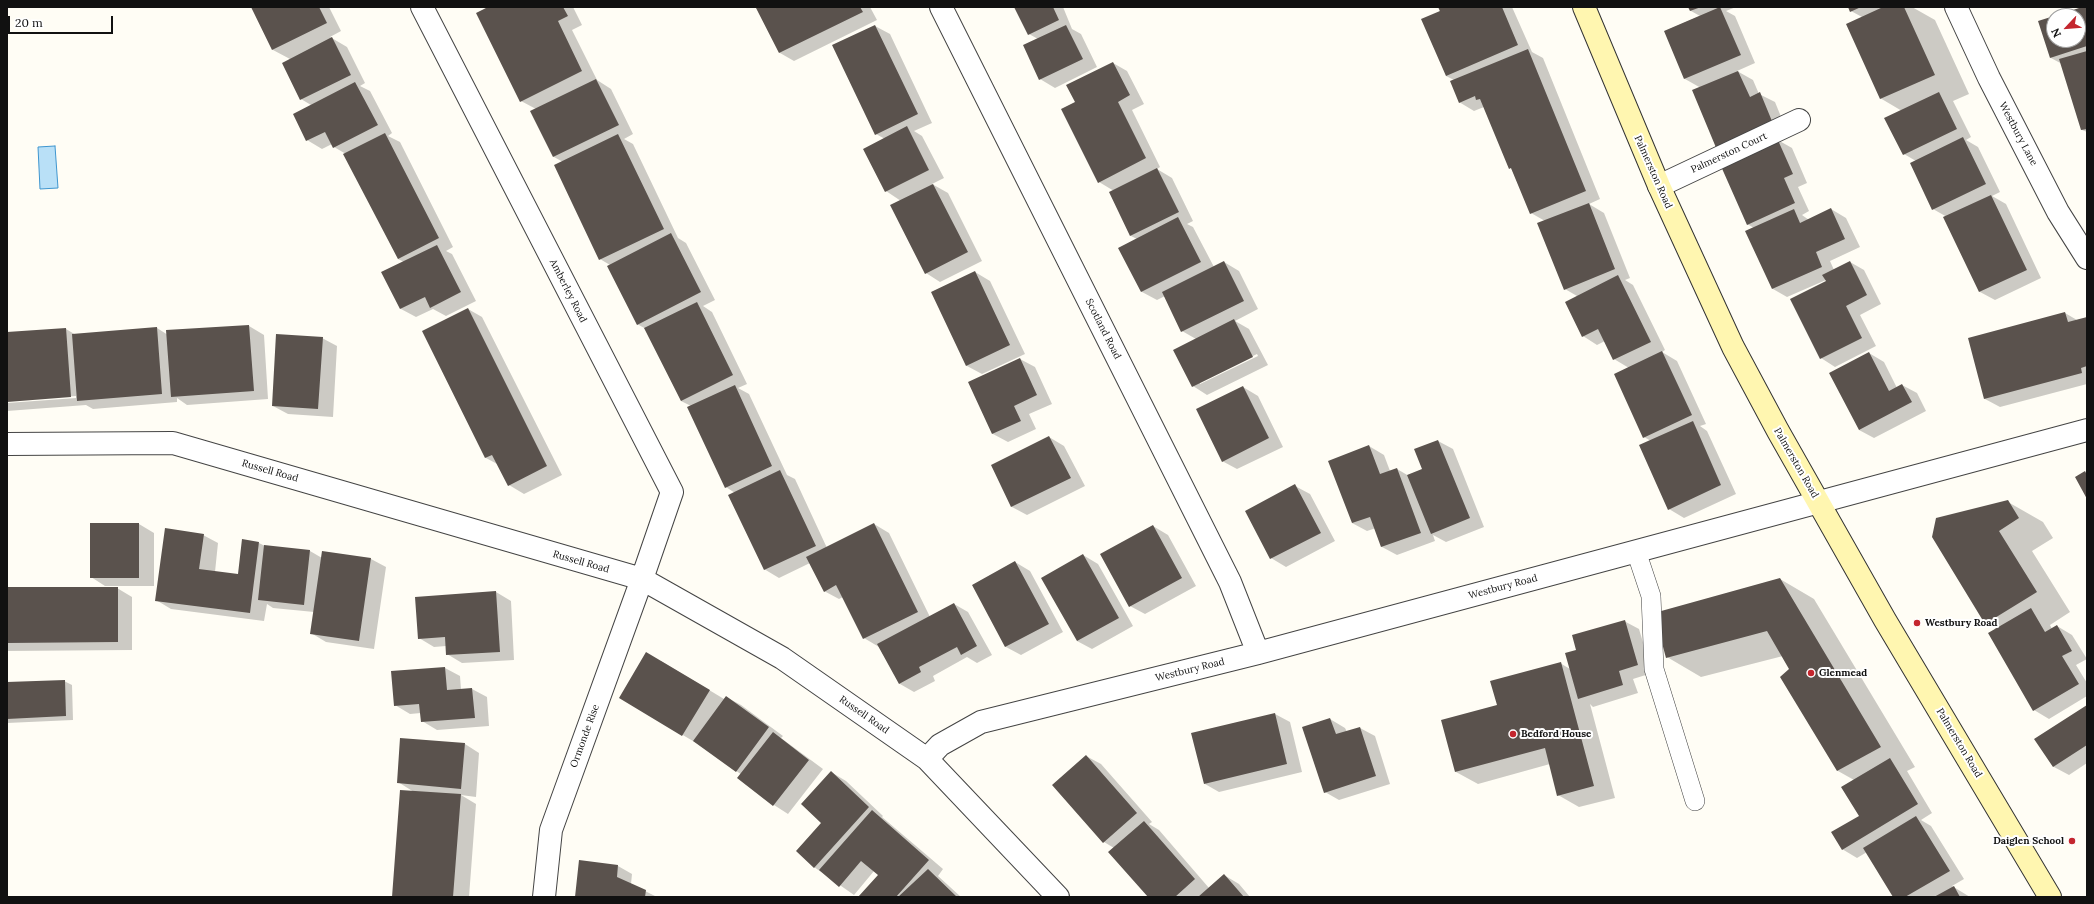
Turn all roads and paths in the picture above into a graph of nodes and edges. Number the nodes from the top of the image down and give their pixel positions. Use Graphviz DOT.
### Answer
graph roads {
  1 [pos="422,7"];
  2 [pos="941,7"];
  3 [pos="1584,7"];
  4 [pos="1956,7"];
  5 [pos="1799,120"];
  6 [pos="1658,186"];
  7 [pos="2087,258"];
  8 [pos="2087,430"];
  9 [pos="7,444"];
  10 [pos="1818,501"];
  11 [pos="1636,551"];
  12 [pos="642,579"];
  13 [pos="1258,653"];
  14 [pos="927,759"];
  15 [pos="1695,801"];
  16 [pos="544,897"];
  17 [pos="1058,897"];
  18 [pos="2050,897"];
  1 -- 12 [label="street, Amberley Road"];
  2 -- 13 [label="street, Scotland Road"];
  3 -- 6 [label="main road, Palmerston Road"];
  4 -- 7 [label="street, Westbury Lane"];
  5 -- 6 [label="street, Palmerston Court"];
  6 -- 10 [label="main road, Palmerston Road"];
  8 -- 10 [label="street, Westbury Road"];
  9 -- 12 [label="street, Russell Road"];
  10 -- 11 [label="street, Westbury Road"];
  10 -- 18 [label="main road, Palmerston Road"];
  11 -- 13 [label="street, Westbury Road"];
  11 -- 15 [label="lane"];
  12 -- 14 [label="street, Russell Road"];
  12 -- 16 [label="street, Ormonde Rise"];
  13 -- 14 [label="street, Westbury Road"];
  14 -- 17 [label="street, Russell Road"];
}
